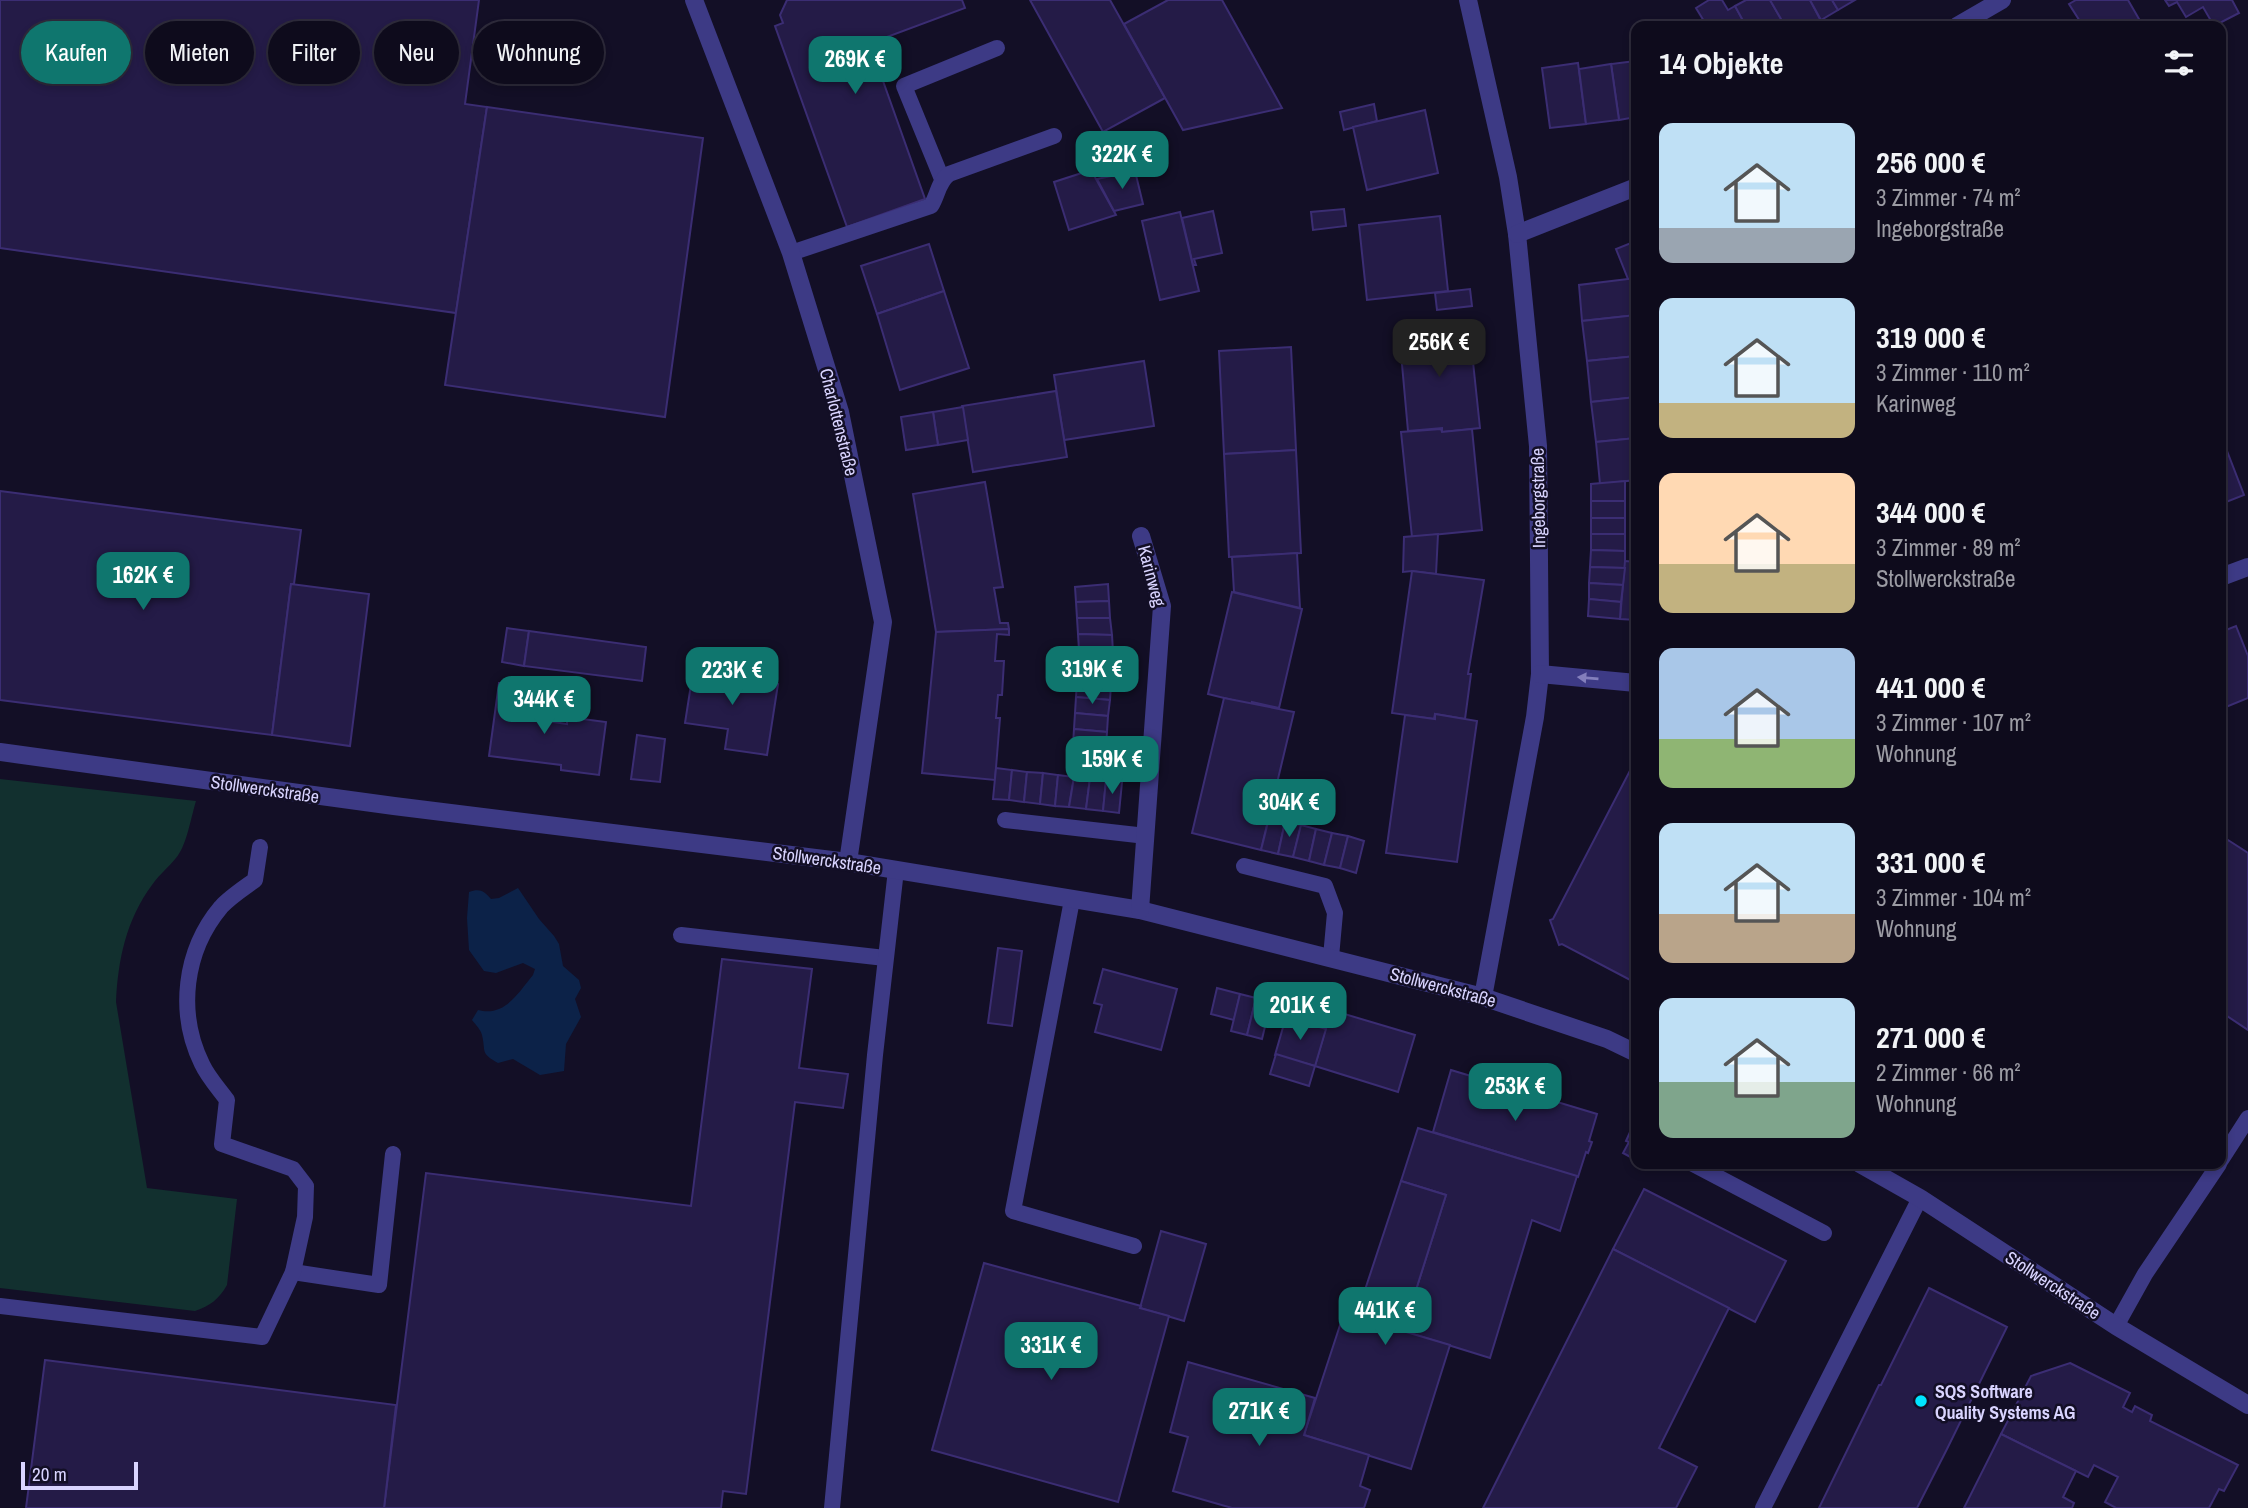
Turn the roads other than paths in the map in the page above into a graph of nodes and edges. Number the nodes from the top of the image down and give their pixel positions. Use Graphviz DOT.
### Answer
graph roads {
  1 [pos="694,0"];
  2 [pos="1468,0"];
  3 [pos="2002,0"];
  4 [pos="1966,21"];
  5 [pos="997,48"];
  6 [pos="1054,136"];
  7 [pos="942,179"];
  8 [pos="1631,189"];
  9 [pos="1517,234"];
  10 [pos="791,253"];
  11 [pos="1141,536"];
  12 [pos="2248,567"];
  13 [pos="2226,575"];
  14 [pos="1540,674"];
  15 [pos="1631,683"];
  16 [pos="0,752"];
  17 [pos="1005,820"];
  18 [pos="1146,836"];
  19 [pos="260,847"];
  20 [pos="848,862"];
  21 [pos="1244,866"];
  22 [pos="896,870"];
  23 [pos="1072,900"];
  24 [pos="1140,910"];
  25 [pos="681,935"];
  26 [pos="1331,957"];
  27 [pos="885,958"];
  28 [pos="1483,997"];
  29 [pos="1631,1051"];
  30 [pos="2248,1118"];
  31 [pos="2226,1153"];
  32 [pos="393,1154"];
  33 [pos="1703,1169"];
  34 [pos="1869,1169"];
  35 [pos="2215,1169"];
  36 [pos="1920,1198"];
  37 [pos="1825,1233"];
  38 [pos="1134,1246"];
  39 [pos="293,1272"];
  40 [pos="0,1306"];
  41 [pos="2116,1326"];
  42 [pos="2248,1405"];
  43 [pos="832,1508"];
  44 [pos="1763,1508"];
  1 -- 10 [label="street, Charlottenstraße"];
  2 -- 9 [label="street, Ingeborgstraße"];
  3 -- 4 [label="street"];
  5 -- 7 [label="lane"];
  6 -- 7 [label="lane"];
  7 -- 10 [label="lane"];
  8 -- 9 [label="street"];
  9 -- 14 [label="street, Ingeborgstraße"];
  10 -- 20 [label="street, Charlottenstraße"];
  11 -- 18 [label="street, Karinweg"];
  12 -- 13 [label="street"];
  15 -- 14 [label="street, one-way"];
  14 -- 28 [label="street, Ingeborgstraße"];
  16 -- 20 [label="street, Stollwerckstraße"];
  17 -- 18 [label="lane"];
  18 -- 24 [label="street, Karinweg"];
  19 -- 39 [label="lane"];
  20 -- 22 [label="street, Stollwerckstraße"];
  21 -- 26 [label="lane"];
  22 -- 23 [label="street, Stollwerckstraße"];
  22 -- 27 [label="lane"];
  23 -- 24 [label="street, Stollwerckstraße"];
  23 -- 38 [label="lane"];
  24 -- 26 [label="street, Stollwerckstraße"];
  25 -- 27 [label="lane"];
  26 -- 28 [label="street, Stollwerckstraße"];
  27 -- 43 [label="lane"];
  28 -- 29 [label="street, Stollwerckstraße"];
  30 -- 31 [label="lane"];
  32 -- 39 [label="lane"];
  33 -- 37 [label="lane"];
  34 -- 36 [label="street, Stollwerckstraße"];
  35 -- 41 [label="lane"];
  36 -- 41 [label="street, Stollwerckstraße"];
  36 -- 44 [label="lane"];
  39 -- 40 [label="lane"];
  41 -- 42 [label="street, Stollwerckstraße"];
}
